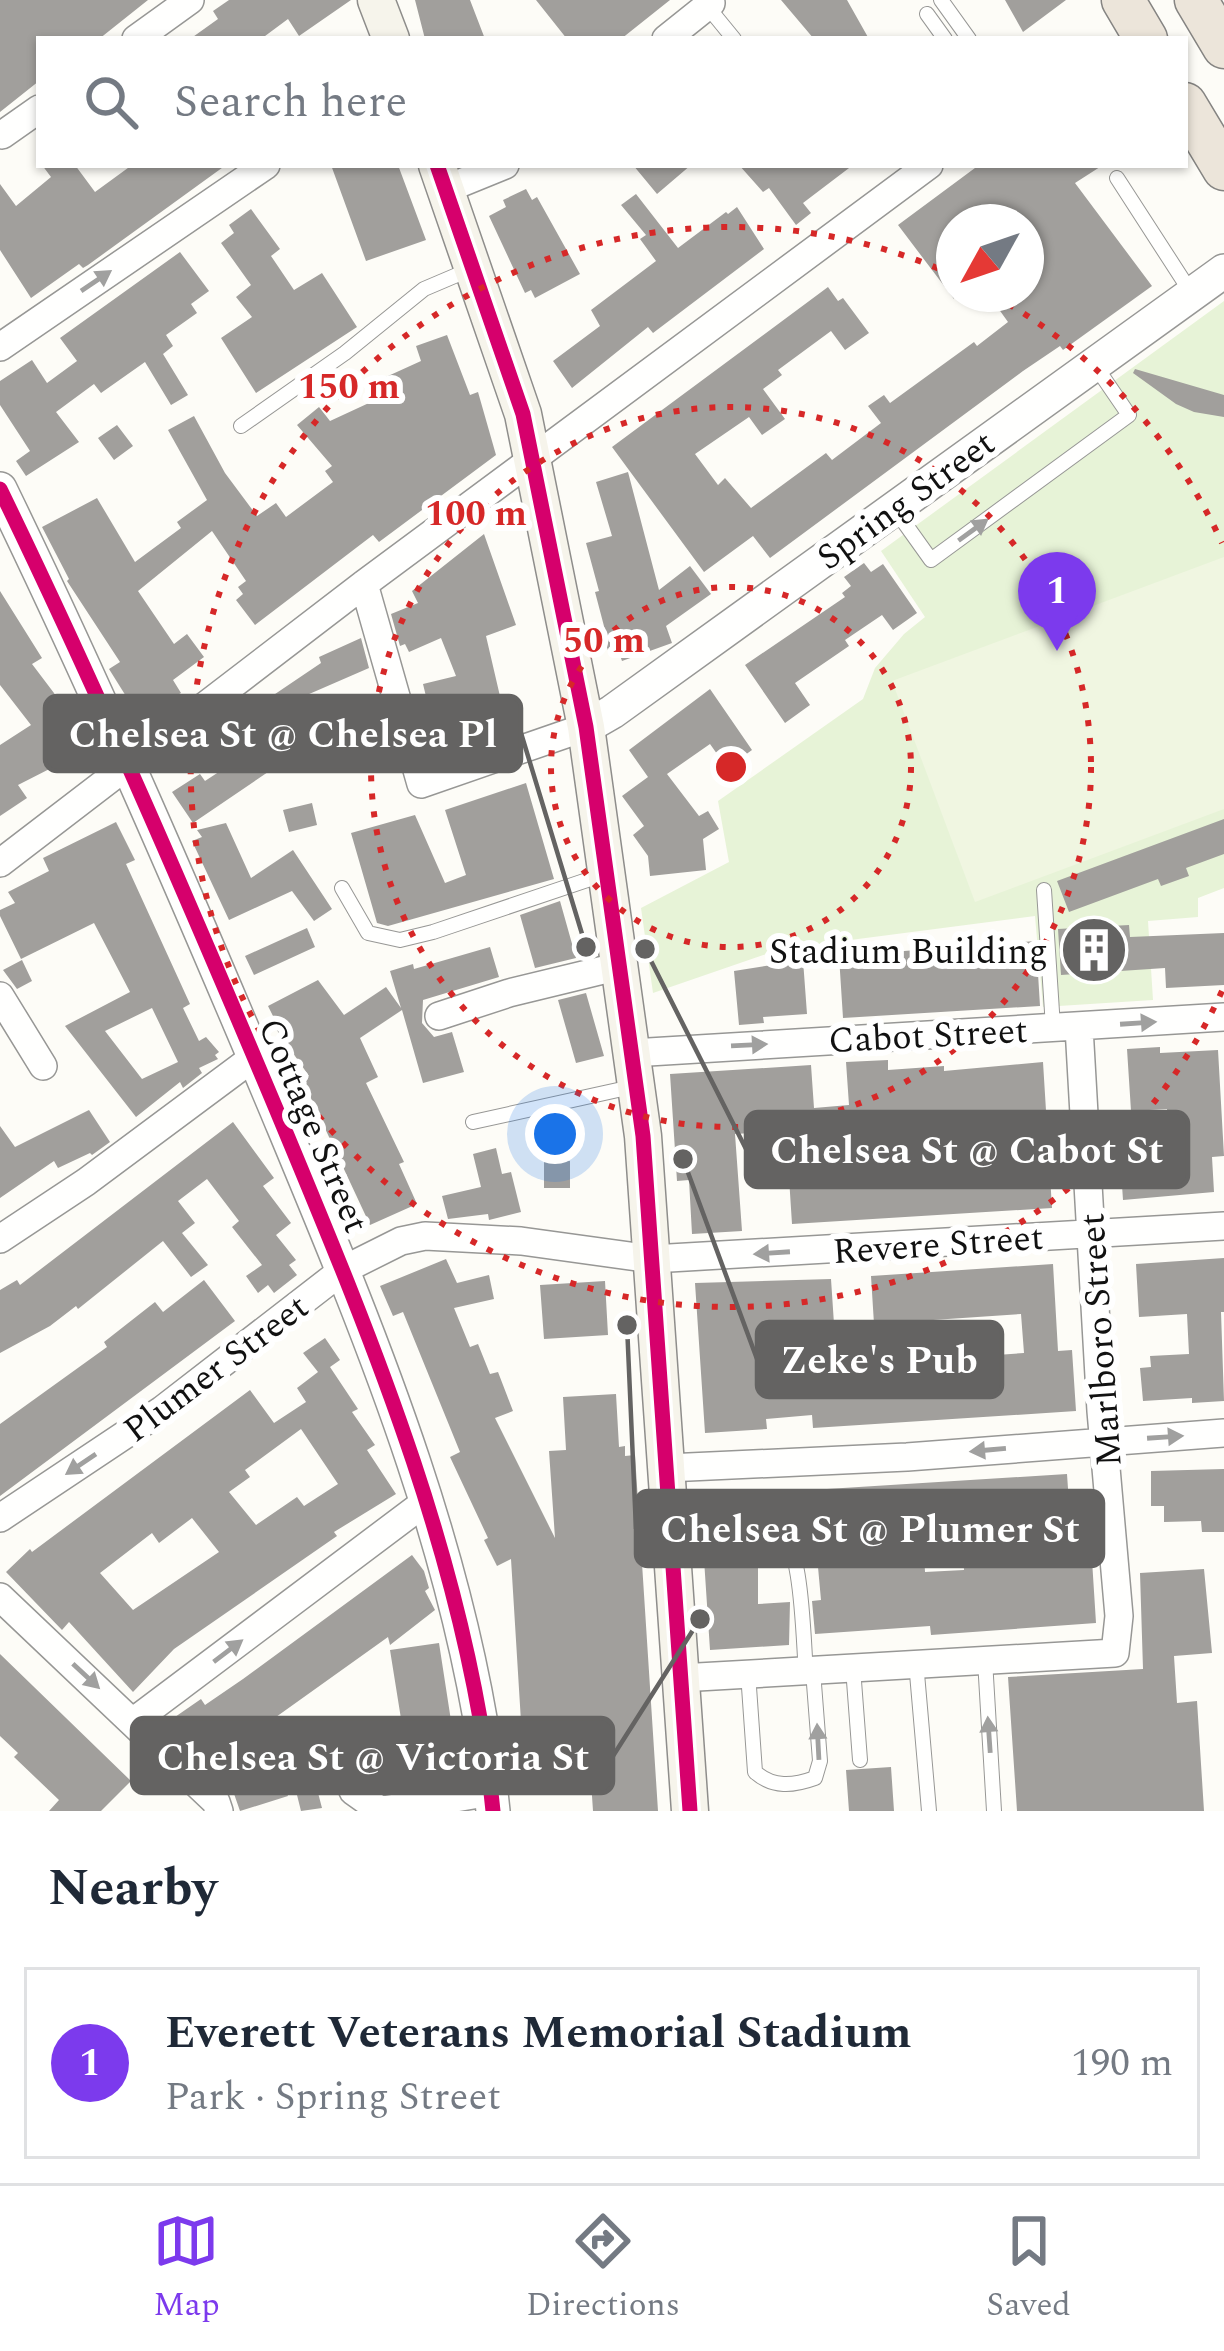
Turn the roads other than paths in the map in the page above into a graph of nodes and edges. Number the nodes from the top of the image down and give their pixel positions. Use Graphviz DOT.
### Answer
graph roads {
  1 [pos="190,0"];
  2 [pos="376,0"];
  3 [pos="940,0"];
  4 [pos="1123,0"];
  5 [pos="1196,0"];
  6 [pos="710,2"];
  7 [pos="927,14"];
  8 [pos="140,36"];
  9 [pos="390,36"];
  10 [pos="670,36"];
  11 [pos="732,36"];
  12 [pos="943,36"];
  13 [pos="967,36"];
  14 [pos="1144,36"];
  15 [pos="1222,39"];
  16 [pos="1188,109"];
  17 [pos="36,111"];
  18 [pos="2,136"];
  19 [pos="262,168"];
  20 [pos="489,168"];
  21 [pos="925,168"];
  22 [pos="1224,169"];
  23 [pos="442,177"];
  24 [pos="1118,178"];
  25 [pos="475,267"];
  26 [pos="1224,271"];
  27 [pos="1192,294"];
  28 [pos="0,347"];
  29 [pos="1094,364"];
  30 [pos="241,425"];
  31 [pos="532,460"];
  32 [pos="0,489"];
  33 [pos="893,507"];
  34 [pos="9,533"];
  35 [pos="364,584"];
  36 [pos="586,727"];
  37 [pos="128,768"];
  38 [pos="0,863"];
  39 [pos="607,873"];
  40 [pos="342,888"];
  41 [pos="1044,890"];
  42 [pos="620,966"];
  43 [pos="0,996"];
  44 [pos="439,1016"];
  45 [pos="1224,1017"];
  46 [pos="1066,1027"];
  47 [pos="254,1058"];
  48 [pos="43,1066"];
  49 [pos="634,1070"];
  50 [pos="472,1122"];
  51 [pos="1224,1226"];
  52 [pos="1093,1234"];
  53 [pos="0,1239"];
  54 [pos="652,1259"];
  55 [pos="344,1270"];
  56 [pos="1224,1433"];
  57 [pos="1105,1441"];
  58 [pos="667,1468"];
  59 [pos="428,1500"];
  60 [pos="0,1518"];
  61 [pos="719,1519"];
  62 [pos="0,1597"];
  63 [pos="985,1658"];
  64 [pos="916,1662"];
  65 [pos="853,1668"];
  66 [pos="810,1671"];
  67 [pos="748,1673"];
  68 [pos="680,1678"];
  69 [pos="134,1721"];
  70 [pos="337,1743"];
  71 [pos="860,1760"];
  72 [pos="492,1801"];
  73 [pos="377,1810"];
  74 [pos="219,1811"];
  75 [pos="690,1811"];
  76 [pos="929,1811"];
  77 [pos="994,1811"];
  1 -- 8 [label="street"];
  2 -- 9 [label="main road"];
  3 -- 13 [label="lane"];
  4 -- 14 [label="highway"];
  5 -- 15 [label="highway"];
  6 -- 10 [label="street"];
  6 -- 11 [label="lane"];
  7 -- 12 [label="lane"];
  16 -- 22 [label="highway"];
  17 -- 18 [label="street"];
  28 -- 19 [label="street, one-way"];
  20 -- 23 [label="street"];
  21 -- 31 [label="street"];
  23 -- 25 [label="main road"];
  24 -- 27 [label="lane"];
  25 -- 30 [label="lane"];
  25 -- 31 [label="main road"];
  26 -- 27 [label="street, Spring Street"];
  27 -- 29 [label="street, Spring Street"];
  29 -- 33 [label="street, Spring Street"];
  33 -- 29 [label="lane, one-way"];
  31 -- 35 [label="street"];
  31 -- 36 [label="main road"];
  32 -- 34 [label="street, Cottage Street"];
  33 -- 36 [label="street, Spring Street"];
  34 -- 37 [label="street, Cottage Street"];
  35 -- 36 [label="street"];
  35 -- 37 [label="street"];
  36 -- 39 [label="main road"];
  37 -- 38 [label="street"];
  37 -- 47 [label="street, Cottage Street"];
  39 -- 40 [label="lane"];
  39 -- 42 [label="main road"];
  41 -- 46 [label="lane"];
  42 -- 44 [label="street"];
  42 -- 49 [label="main road"];
  43 -- 48 [label="street"];
  46 -- 45 [label="street, Cabot Street, one-way"];
  49 -- 46 [label="street, Cabot Street, one-way"];
  46 -- 52 [label="street, Marlboro Street"];
  47 -- 53 [label="street"];
  47 -- 55 [label="street, Cottage Street"];
  49 -- 50 [label="lane"];
  49 -- 54 [label="main road"];
  51 -- 52 [label="street, Revere Street"];
  52 -- 54 [label="street, Revere Street, one-way"];
  52 -- 57 [label="street, Marlboro Street"];
  54 -- 55 [label="street, Plumer Street"];
  54 -- 58 [label="main road"];
  55 -- 59 [label="street, Cottage Street"];
  55 -- 60 [label="street, Plumer Street, one-way"];
  57 -- 56 [label="street, one-way"];
  57 -- 58 [label="street, one-way"];
  57 -- 63 [label="street, Marlboro Street"];
  58 -- 68 [label="main road"];
  69 -- 59 [label="street, one-way"];
  59 -- 72 [label="street, Cottage Street"];
  61 -- 66 [label="lane"];
  62 -- 69 [label="street, one-way"];
  63 -- 64 [label="street"];
  77 -- 63 [label="lane, one-way"];
  64 -- 65 [label="street"];
  64 -- 76 [label="lane"];
  65 -- 66 [label="street"];
  65 -- 71 [label="lane"];
  66 -- 67 [label="street"];
  67 -- 66 [label="lane, one-way"];
  67 -- 68 [label="street"];
  68 -- 75 [label="main road"];
  69 -- 74 [label="street"];
  70 -- 73 [label="street"];
  72 -- 73 [label="street"];
}
